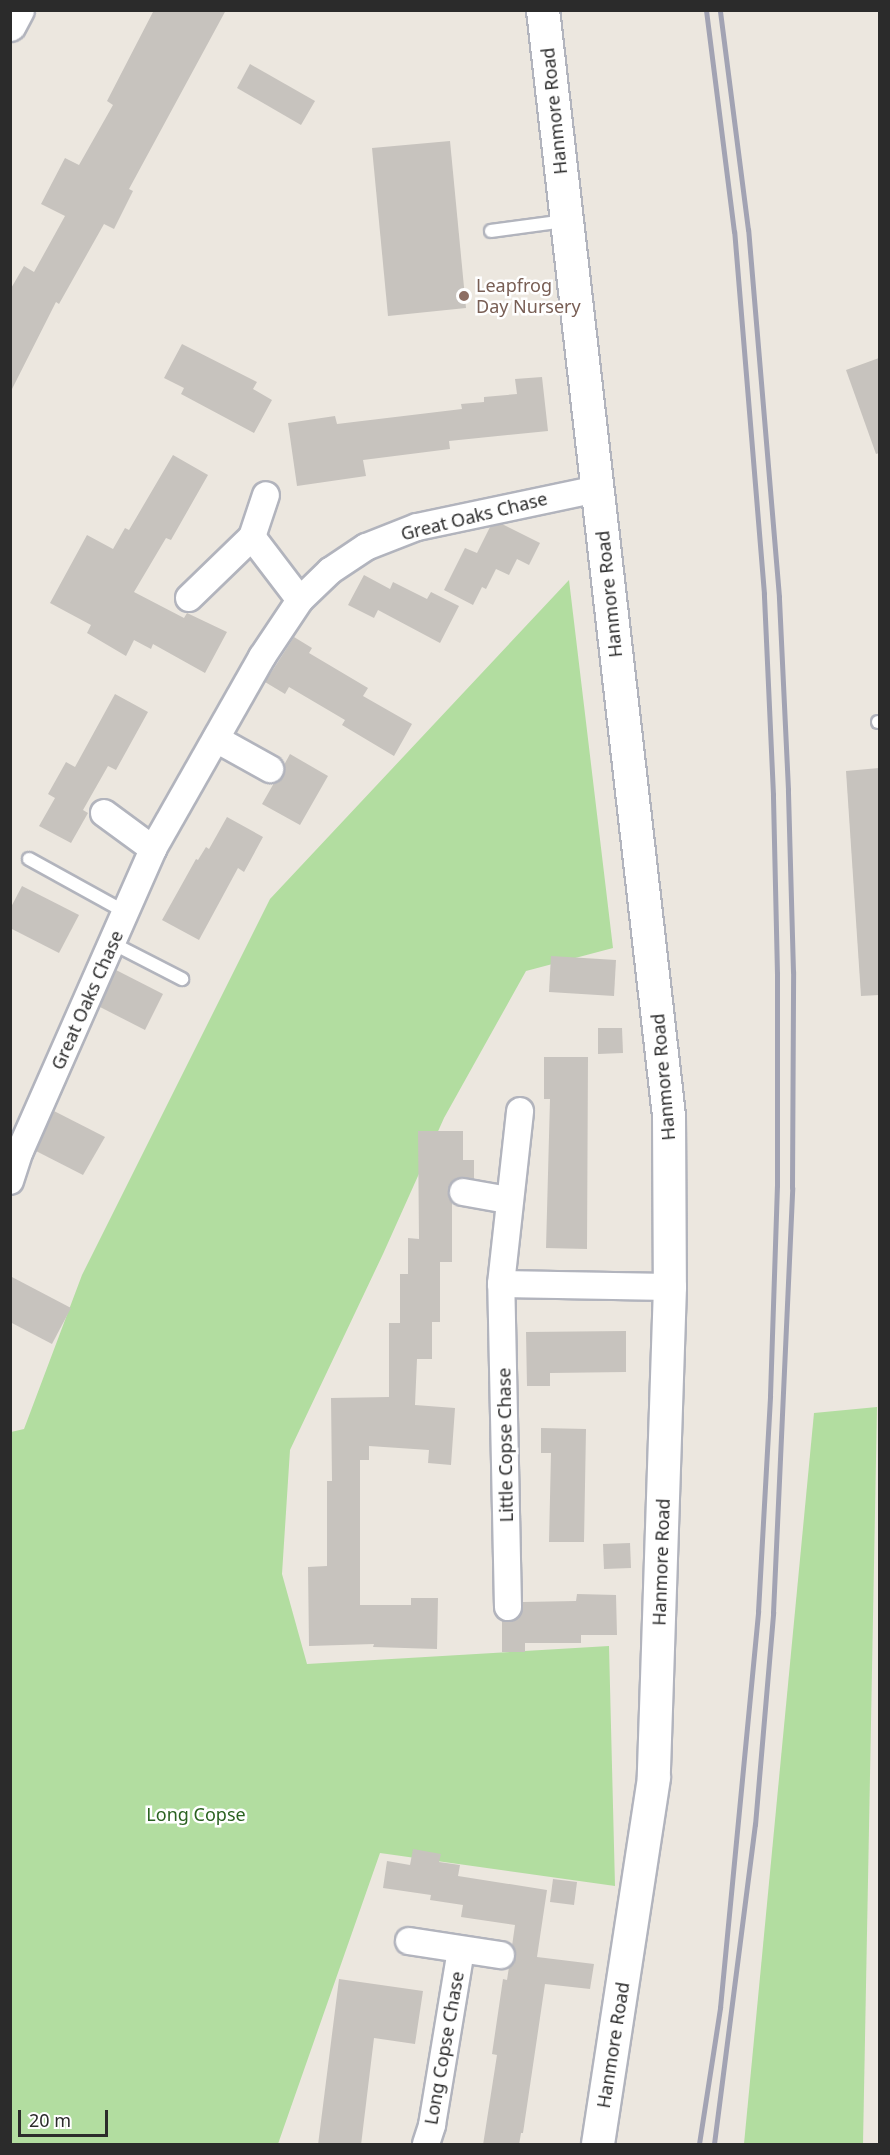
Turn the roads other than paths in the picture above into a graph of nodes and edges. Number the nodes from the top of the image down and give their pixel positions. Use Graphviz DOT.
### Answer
graph roads {
  1 [pos="18,10"];
  2 [pos="543,10"];
  3 [pos="10,25"];
  4 [pos="566,220"];
  5 [pos="491,231"];
  6 [pos="597,489"];
  7 [pos="266,495"];
  8 [pos="252,537"];
  9 [pos="189,598"];
  10 [pos="300,600"];
  11 [pos="216,739"];
  12 [pos="270,769"];
  13 [pos="104,813"];
  14 [pos="153,849"];
  15 [pos="29,859"];
  16 [pos="125,912"];
  17 [pos="112,943"];
  18 [pos="182,979"];
  19 [pos="520,1111"];
  20 [pos="15,1146"];
  21 [pos="10,1181"];
  22 [pos="463,1192"];
  23 [pos="508,1200"];
  24 [pos="501,1284"];
  25 [pos="670,1287"];
  26 [pos="508,1606"];
  27 [pos="409,1941"];
  28 [pos="461,1950"];
  29 [pos="501,1955"];
  30 [pos="426,2145"];
  31 [pos="598,2145"];
  1 -- 3 [label="street"];
  2 -- 4 [label="street, Hanmore Road"];
  4 -- 5 [label="lane"];
  4 -- 6 [label="street, Hanmore Road"];
  6 -- 10 [label="street, Great Oaks Chase"];
  6 -- 25 [label="street, Hanmore Road"];
  7 -- 8 [label="street"];
  8 -- 9 [label="street"];
  8 -- 10 [label="street"];
  10 -- 11 [label="street, Great Oaks Chase"];
  11 -- 12 [label="street"];
  11 -- 14 [label="street, Great Oaks Chase"];
  13 -- 14 [label="street"];
  14 -- 16 [label="street, Great Oaks Chase"];
  15 -- 16 [label="lane"];
  16 -- 17 [label="street, Great Oaks Chase"];
  17 -- 18 [label="lane"];
  17 -- 20 [label="street, Great Oaks Chase"];
  19 -- 23 [label="street, Little Copse Chase"];
  20 -- 21 [label="street, Great Oaks Chase"];
  22 -- 23 [label="street"];
  23 -- 24 [label="street, Little Copse Chase"];
  24 -- 25 [label="street"];
  24 -- 26 [label="street, Little Copse Chase"];
  25 -- 31 [label="street, Hanmore Road"];
  27 -- 28 [label="street, Long Copse Chase"];
  28 -- 29 [label="street, Long Copse Chase"];
  28 -- 30 [label="street, Long Copse Chase"];
}
